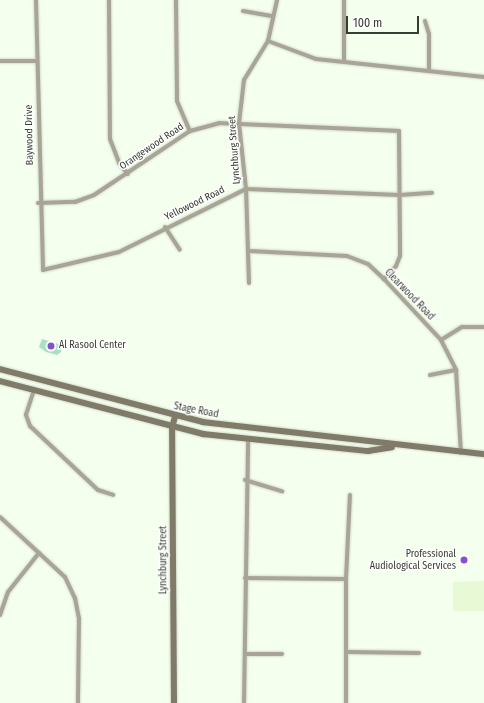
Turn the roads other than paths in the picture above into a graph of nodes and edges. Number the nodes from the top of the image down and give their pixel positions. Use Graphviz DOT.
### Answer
graph roads {
  1 [pos="36,0"];
  2 [pos="109,0"];
  3 [pos="176,0"];
  4 [pos="277,0"];
  5 [pos="344,0"];
  6 [pos="243,11"];
  7 [pos="272,16"];
  8 [pos="425,21"];
  9 [pos="268,41"];
  10 [pos="0,61"];
  11 [pos="37,61"];
  12 [pos="344,61"];
  13 [pos="429,69"];
  14 [pos="484,77"];
  15 [pos="239,123"];
  16 [pos="190,131"];
  17 [pos="128,174"];
  18 [pos="246,189"];
  19 [pos="432,193"];
  20 [pos="400,195"];
  21 [pos="38,203"];
  22 [pos="166,228"];
  23 [pos="180,250"];
  24 [pos="250,251"];
  25 [pos="43,270"];
  26 [pos="384,278"];
  27 [pos="249,283"];
  28 [pos="484,327"];
  29 [pos="441,340"];
  30 [pos="0,369"];
  31 [pos="456,370"];
  32 [pos="430,375"];
  33 [pos="0,381"];
  34 [pos="34,390"];
  35 [pos="175,417"];
  36 [pos="172,428"];
  37 [pos="248,441"];
  38 [pos="393,447"];
  39 [pos="461,452"];
  40 [pos="484,454"];
  41 [pos="245,480"];
  42 [pos="282,491"];
  43 [pos="113,495"];
  44 [pos="350,495"];
  45 [pos="0,517"];
  46 [pos="39,553"];
  47 [pos="245,578"];
  48 [pos="346,578"];
  49 [pos="0,615"];
  50 [pos="348,652"];
  51 [pos="419,653"];
  52 [pos="245,654"];
  53 [pos="282,654"];
  54 [pos="78,703"];
  55 [pos="174,703"];
  56 [pos="244,703"];
  57 [pos="346,703"];
  1 -- 11 [label="street, Baywood Drive"];
  2 -- 17 [label="street"];
  3 -- 16 [label="street"];
  4 -- 7 [label="street, Lynchburg Street"];
  5 -- 12 [label="street"];
  6 -- 7 [label="street"];
  7 -- 9 [label="street, Lynchburg Street"];
  8 -- 13 [label="street"];
  9 -- 12 [label="street"];
  9 -- 15 [label="street, Lynchburg Street"];
  10 -- 11 [label="street"];
  11 -- 21 [label="street, Baywood Drive"];
  12 -- 13 [label="street"];
  13 -- 14 [label="street"];
  15 -- 16 [label="street, Orangewood Road"];
  15 -- 18 [label="street, Lynchburg Street"];
  15 -- 20 [label="street, Orangewood Road"];
  16 -- 17 [label="street, Orangewood Road"];
  17 -- 21 [label="street, Orangewood Road"];
  18 -- 20 [label="street, Yellowood Road"];
  18 -- 22 [label="street, Yellowood Road"];
  18 -- 24 [label="street, Lynchburg Street"];
  19 -- 20 [label="street, Yellowood Road"];
  20 -- 26 [label="street"];
  21 -- 25 [label="street, Baywood Drive"];
  22 -- 23 [label="street"];
  22 -- 25 [label="street, Yellowood Road"];
  24 -- 26 [label="street, Clearwood Road"];
  24 -- 27 [label="street, Lynchburg Street"];
  26 -- 29 [label="street, Clearwood Road"];
  28 -- 29 [label="street"];
  29 -- 31 [label="street, Clearwood Road"];
  30 -- 35 [label="main road, Stage Road"];
  31 -- 32 [label="street"];
  31 -- 39 [label="street, Clearwood Road"];
  33 -- 34 [label="main road, Stage Road"];
  34 -- 36 [label="main road, Stage Road"];
  34 -- 43 [label="street"];
  35 -- 36 [label="main road, Lynchburg Street"];
  35 -- 38 [label="main road, Stage Road"];
  36 -- 37 [label="main road, Stage Road"];
  36 -- 55 [label="main road, Lynchburg Street"];
  37 -- 38 [label="main road, Stage Road"];
  37 -- 41 [label="street"];
  38 -- 39 [label="main road, Stage Road"];
  39 -- 40 [label="main road, Stage Road"];
  41 -- 42 [label="street"];
  41 -- 47 [label="street"];
  44 -- 48 [label="street"];
  45 -- 46 [label="street"];
  46 -- 49 [label="street"];
  46 -- 54 [label="street"];
  47 -- 48 [label="street"];
  47 -- 52 [label="street"];
  48 -- 50 [label="street"];
  50 -- 51 [label="street"];
  50 -- 57 [label="street"];
  52 -- 53 [label="street"];
  52 -- 56 [label="street"];
}
